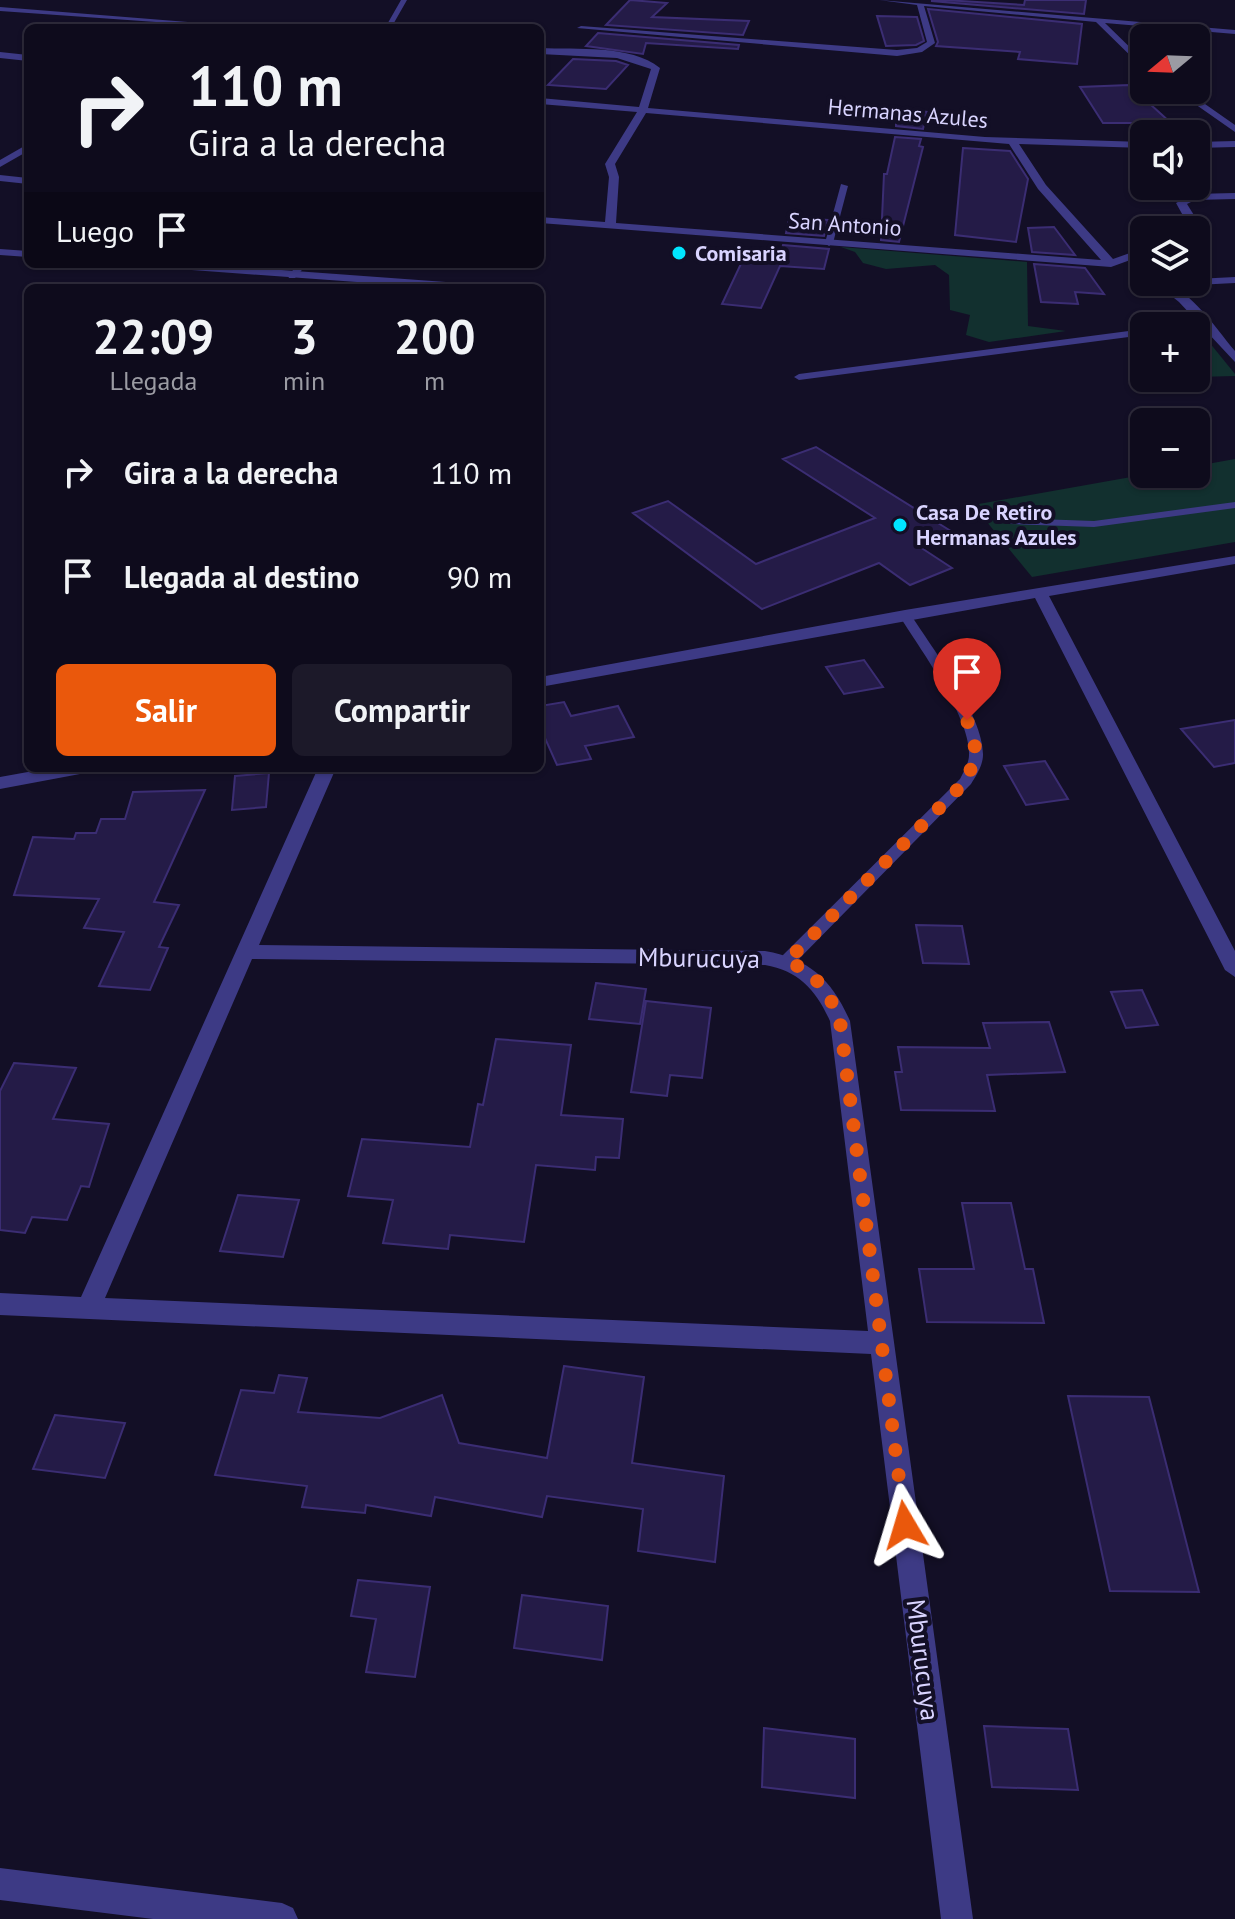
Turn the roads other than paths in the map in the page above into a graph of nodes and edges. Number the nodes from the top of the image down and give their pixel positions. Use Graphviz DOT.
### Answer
graph roads {
  1 [pos="404,0"];
  2 [pos="883,0"];
  3 [pos="920,6"];
  4 [pos="0,9"];
  5 [pos="158,21"];
  6 [pos="1099,21"];
  7 [pos="154,24"];
  8 [pos="192,24"];
  9 [pos="390,24"];
  10 [pos="581,28"];
  11 [pos="1235,32"];
  12 [pos="544,51"];
  13 [pos="1130,52"];
  14 [pos="0,55"];
  15 [pos="24,58"];
  16 [pos="544,101"];
  17 [pos="1199,104"];
  18 [pos="643,110"];
  19 [pos="1235,129"];
  20 [pos="1012,141"];
  21 [pos="1235,144"];
  22 [pos="1130,145"];
  23 [pos="1210,145"];
  24 [pos="0,148"];
  25 [pos="24,148"];
  26 [pos="24,149"];
  27 [pos="0,164"];
  28 [pos="0,178"];
  29 [pos="24,181"];
  30 [pos="844,186"];
  31 [pos="1235,196"];
  32 [pos="1189,216"];
  33 [pos="544,220"];
  34 [pos="610,226"];
  35 [pos="829,243"];
  36 [pos="0,252"];
  37 [pos="24,254"];
  38 [pos="1130,258"];
  39 [pos="1125,261"];
  40 [pos="1130,263"];
  41 [pos="1111,264"];
  42 [pos="198,268"];
  43 [pos="299,268"];
  44 [pos="292,276"];
  45 [pos="1235,280"];
  46 [pos="1210,281"];
  47 [pos="422,284"];
  48 [pos="1175,296"];
  49 [pos="1193,312"];
  50 [pos="1210,329"];
  51 [pos="1130,334"];
  52 [pos="1235,358"];
  53 [pos="799,377"];
  54 [pos="1235,505"];
  55 [pos="1010,521"];
  56 [pos="1235,560"];
  57 [pos="1040,592"];
  58 [pos="905,615"];
  59 [pos="544,681"];
  60 [pos="59,772"];
  61 [pos="325,772"];
  62 [pos="0,783"];
  63 [pos="246,952"];
  64 [pos="787,961"];
  65 [pos="1235,970"];
  66 [pos="0,1304"];
  67 [pos="88,1308"];
  68 [pos="881,1343"];
  69 [pos="0,1884"];
  70 [pos="282,1919"];
  71 [pos="957,1919"];
  1 -- 9 [label="lane"];
  2 -- 3 [label="street"];
  3 -- 6 [label="street"];
  3 -- 10 [label="street"];
  4 -- 5 [label="lane"];
  5 -- 7 [label="lane"];
  5 -- 8 [label="lane"];
  6 -- 11 [label="street"];
  6 -- 13 [label="street"];
  12 -- 18 [label="street"];
  14 -- 15 [label="street"];
  16 -- 18 [label="street, Hermanas Azules"];
  17 -- 19 [label="street"];
  18 -- 20 [label="street, Hermanas Azules"];
  18 -- 34 [label="street"];
  20 -- 22 [label="street"];
  20 -- 41 [label="street, Hermanas Azules"];
  21 -- 23 [label="street"];
  24 -- 25 [label="street"];
  26 -- 27 [label="street"];
  28 -- 29 [label="street"];
  30 -- 35 [label="lane"];
  31 -- 32 [label="street"];
  33 -- 34 [label="street, San Antonio"];
  34 -- 35 [label="street, San Antonio"];
  35 -- 41 [label="street, San Antonio"];
  36 -- 37 [label="street"];
  38 -- 39 [label="street, San Antonio"];
  39 -- 40 [label="street"];
  39 -- 41 [label="street, San Antonio"];
  42 -- 44 [label="street"];
  43 -- 44 [label="lane"];
  44 -- 47 [label="street"];
  45 -- 46 [label="street"];
  48 -- 49 [label="street"];
  50 -- 52 [label="street"];
  51 -- 53 [label="lane"];
  54 -- 55 [label="lane"];
  56 -- 57 [label="street"];
  57 -- 58 [label="street"];
  57 -- 65 [label="street"];
  58 -- 59 [label="street"];
  58 -- 64 [label="lane"];
  60 -- 62 [label="street"];
  61 -- 63 [label="street"];
  63 -- 64 [label="street, Mburucuya"];
  63 -- 67 [label="street"];
  64 -- 68 [label="street, Mburucuya"];
  66 -- 67 [label="street"];
  67 -- 68 [label="street"];
  68 -- 71 [label="street, Mburucuya"];
  69 -- 70 [label="street"];
}
